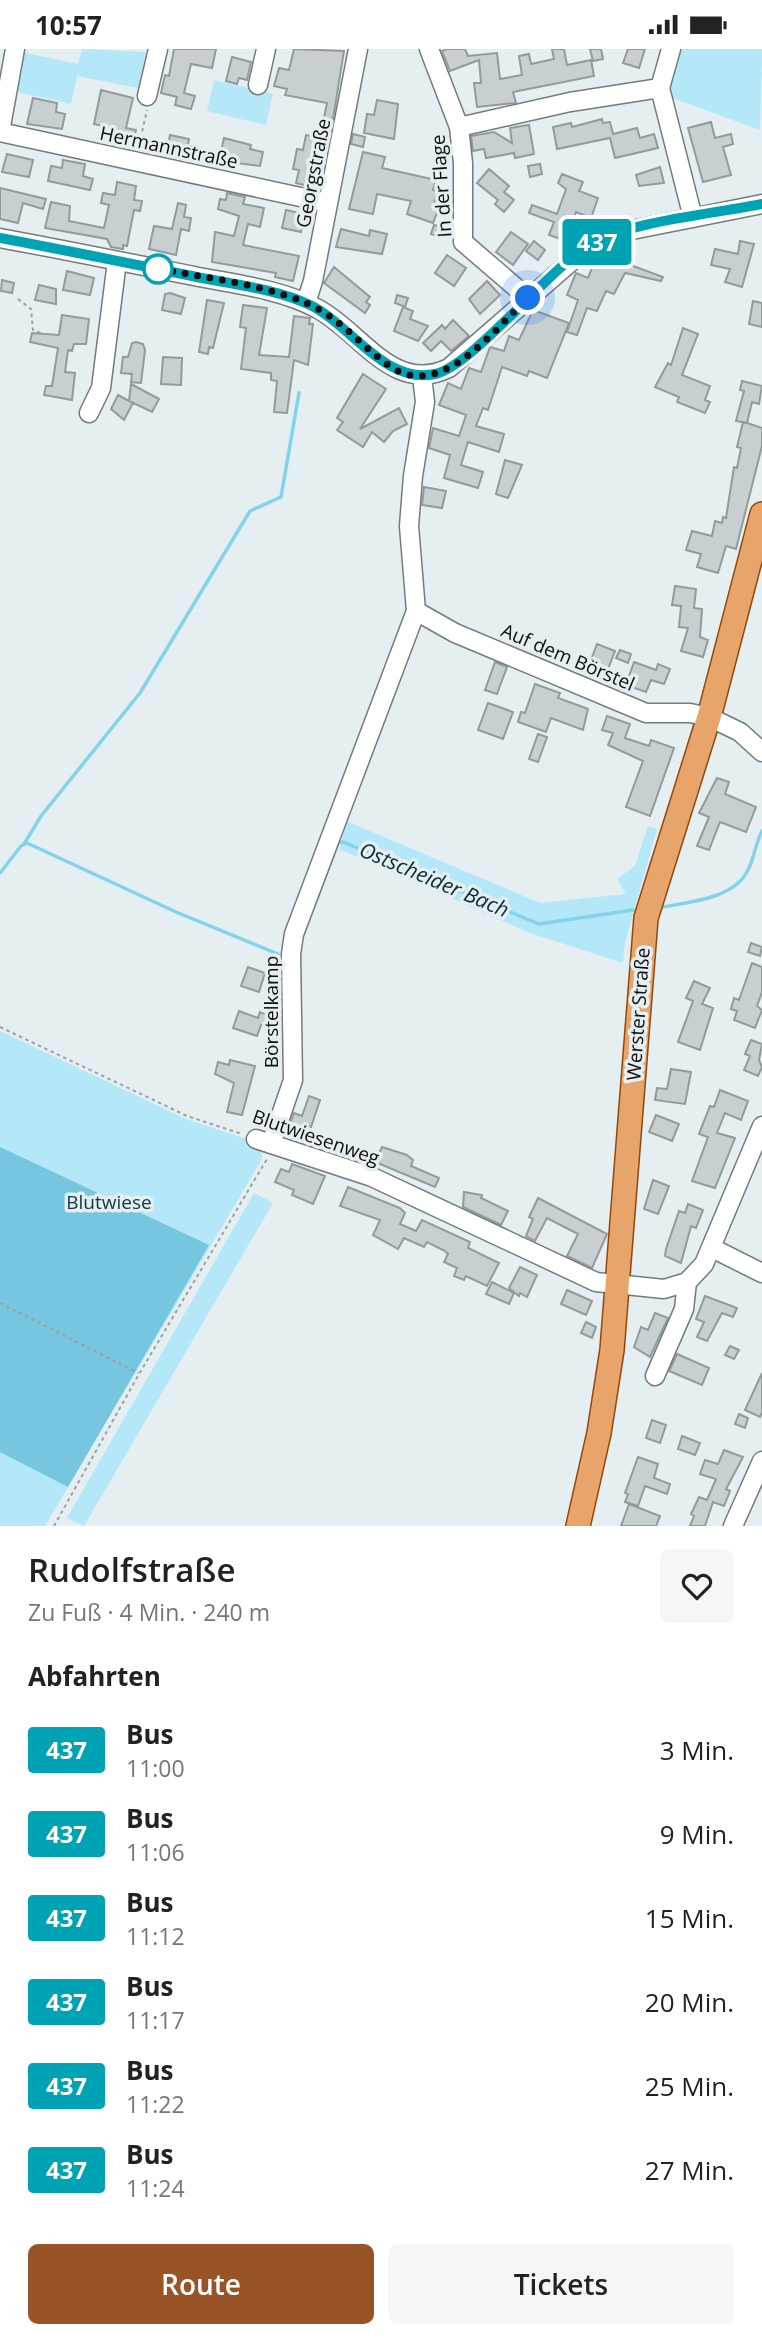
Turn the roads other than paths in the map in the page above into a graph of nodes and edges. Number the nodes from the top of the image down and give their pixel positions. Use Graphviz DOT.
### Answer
graph roads {
  1 [pos="15,49"];
  2 [pos="158,49"];
  3 [pos="266,49"];
  4 [pos="358,49"];
  5 [pos="429,49"];
  6 [pos="671,49"];
  7 [pos="258,85"];
  8 [pos="660,87"];
  9 [pos="147,96"];
  10 [pos="459,127"];
  11 [pos="0,132"];
  12 [pos="328,203"];
  13 [pos="762,204"];
  14 [pos="693,218"];
  15 [pos="0,238"];
  16 [pos="117,261"];
  17 [pos="528,298"];
  18 [pos="306,303"];
  19 [pos="422,376"];
  20 [pos="89,413"];
  21 [pos="762,514"];
  22 [pos="416,611"];
  23 [pos="709,717"];
  24 [pos="762,752"];
  25 [pos="762,1126"];
  26 [pos="263,1142"];
  27 [pos="712,1248"];
  28 [pos="762,1273"];
  29 [pos="687,1282"];
  30 [pos="619,1286"];
  31 [pos="655,1376"];
  32 [pos="762,1461"];
  33 [pos="578,1526"];
  34 [pos="733,1526"];
  1 -- 11 [label="street"];
  2 -- 9 [label="street"];
  3 -- 7 [label="street"];
  4 -- 12 [label="street, Georgstraße"];
  5 -- 10 [label="street, In der Flage"];
  6 -- 8 [label="street"];
  8 -- 10 [label="street"];
  8 -- 14 [label="street"];
  10 -- 17 [label="street, In der Flage"];
  11 -- 12 [label="street, Hermannstraße"];
  12 -- 18 [label="street, Georgstraße"];
  13 -- 14 [label="street"];
  14 -- 17 [label="street"];
  15 -- 16 [label="street"];
  16 -- 18 [label="street"];
  16 -- 20 [label="street"];
  17 -- 19 [label="street"];
  18 -- 19 [label="street"];
  19 -- 22 [label="street, Börstelkamp"];
  21 -- 23 [label="main road, Werster Straße"];
  22 -- 23 [label="street, Auf dem Börstel"];
  22 -- 26 [label="street, Börstelkamp"];
  23 -- 24 [label="street, Auf dem Börstel"];
  23 -- 30 [label="main road, Werster Straße"];
  25 -- 27 [label="street"];
  26 -- 30 [label="street, Blutwiesenweg"];
  27 -- 28 [label="street"];
  27 -- 29 [label="street"];
  29 -- 30 [label="street, Blutwiesenweg"];
  29 -- 31 [label="street"];
  30 -- 33 [label="main road, Werster Straße"];
  32 -- 34 [label="street"];
}
